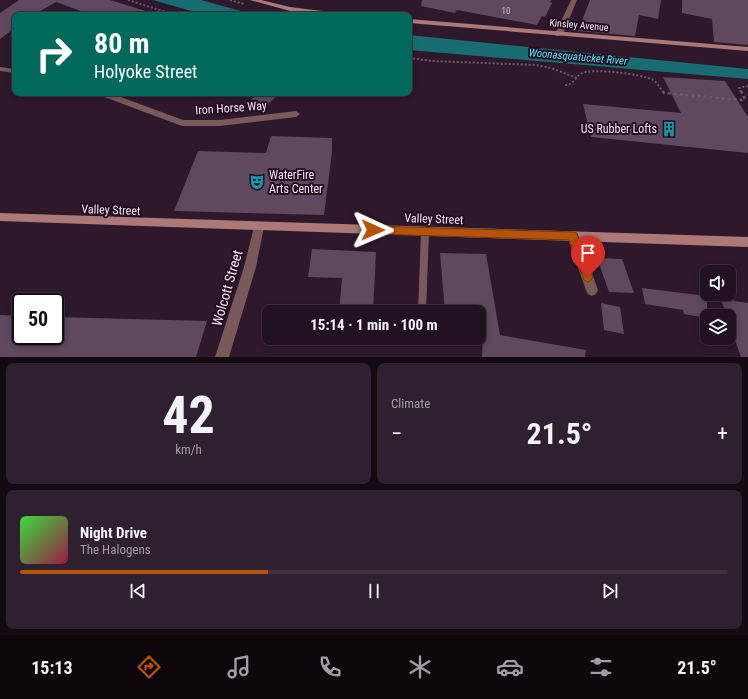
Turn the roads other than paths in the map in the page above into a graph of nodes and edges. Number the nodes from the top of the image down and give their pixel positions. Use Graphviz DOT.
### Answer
graph roads {
  1 [pos="254,0"];
  2 [pos="574,0"];
  3 [pos="315,12"];
  4 [pos="412,21"];
  5 [pos="559,34"];
  6 [pos="748,49"];
  7 [pos="0,69"];
  8 [pos="12,71"];
  9 [pos="109,96"];
  10 [pos="296,114"];
  11 [pos="0,217"];
  12 [pos="259,227"];
  13 [pos="425,232"];
  14 [pos="573,236"];
  15 [pos="748,242"];
  16 [pos="592,290"];
  17 [pos="422,305"];
  18 [pos="222,357"];
  1 -- 3 [label="main road"];
  2 -- 5 [label="street"];
  4 -- 5 [label="main road, Kinsley Avenue"];
  5 -- 6 [label="main road, Kinsley Avenue"];
  7 -- 8 [label="street"];
  9 -- 10 [label="street, Iron Horse Way"];
  11 -- 12 [label="main road, Valley Street"];
  12 -- 13 [label="main road, Valley Street"];
  12 -- 18 [label="street, Wolcott Street"];
  13 -- 14 [label="main road, Valley Street"];
  13 -- 17 [label="lane"];
  14 -- 15 [label="main road, Valley Street"];
  14 -- 16 [label="street"];
}
